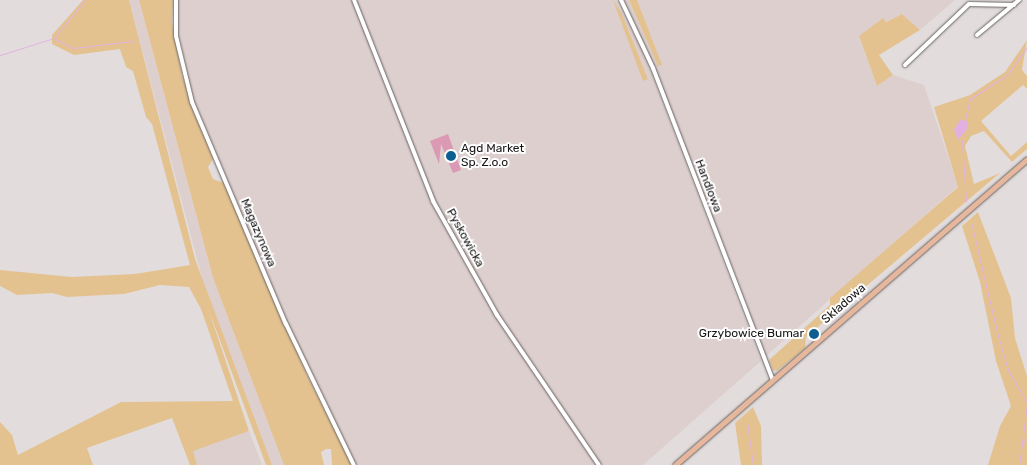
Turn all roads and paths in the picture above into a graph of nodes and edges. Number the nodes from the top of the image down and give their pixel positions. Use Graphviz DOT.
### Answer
graph roads {
  1 [pos="176,0"];
  2 [pos="354,0"];
  3 [pos="621,0"];
  4 [pos="1019,0"];
  5 [pos="1014,5"];
  6 [pos="977,35"];
  7 [pos="906,65"];
  8 [pos="1027,159"];
  9 [pos="774,380"];
  10 [pos="354,465"];
  11 [pos="599,465"];
  12 [pos="675,465"];
  1 -- 10 [label="street, Magazynowa"];
  2 -- 11 [label="street, Pyskowicka"];
  3 -- 9 [label="street, Handlowa"];
  4 -- 5 [label="street"];
  5 -- 6 [label="street"];
  5 -- 7 [label="street"];
  8 -- 9 [label="main road, Składowa"];
  9 -- 12 [label="main road, Składowa"];
}
